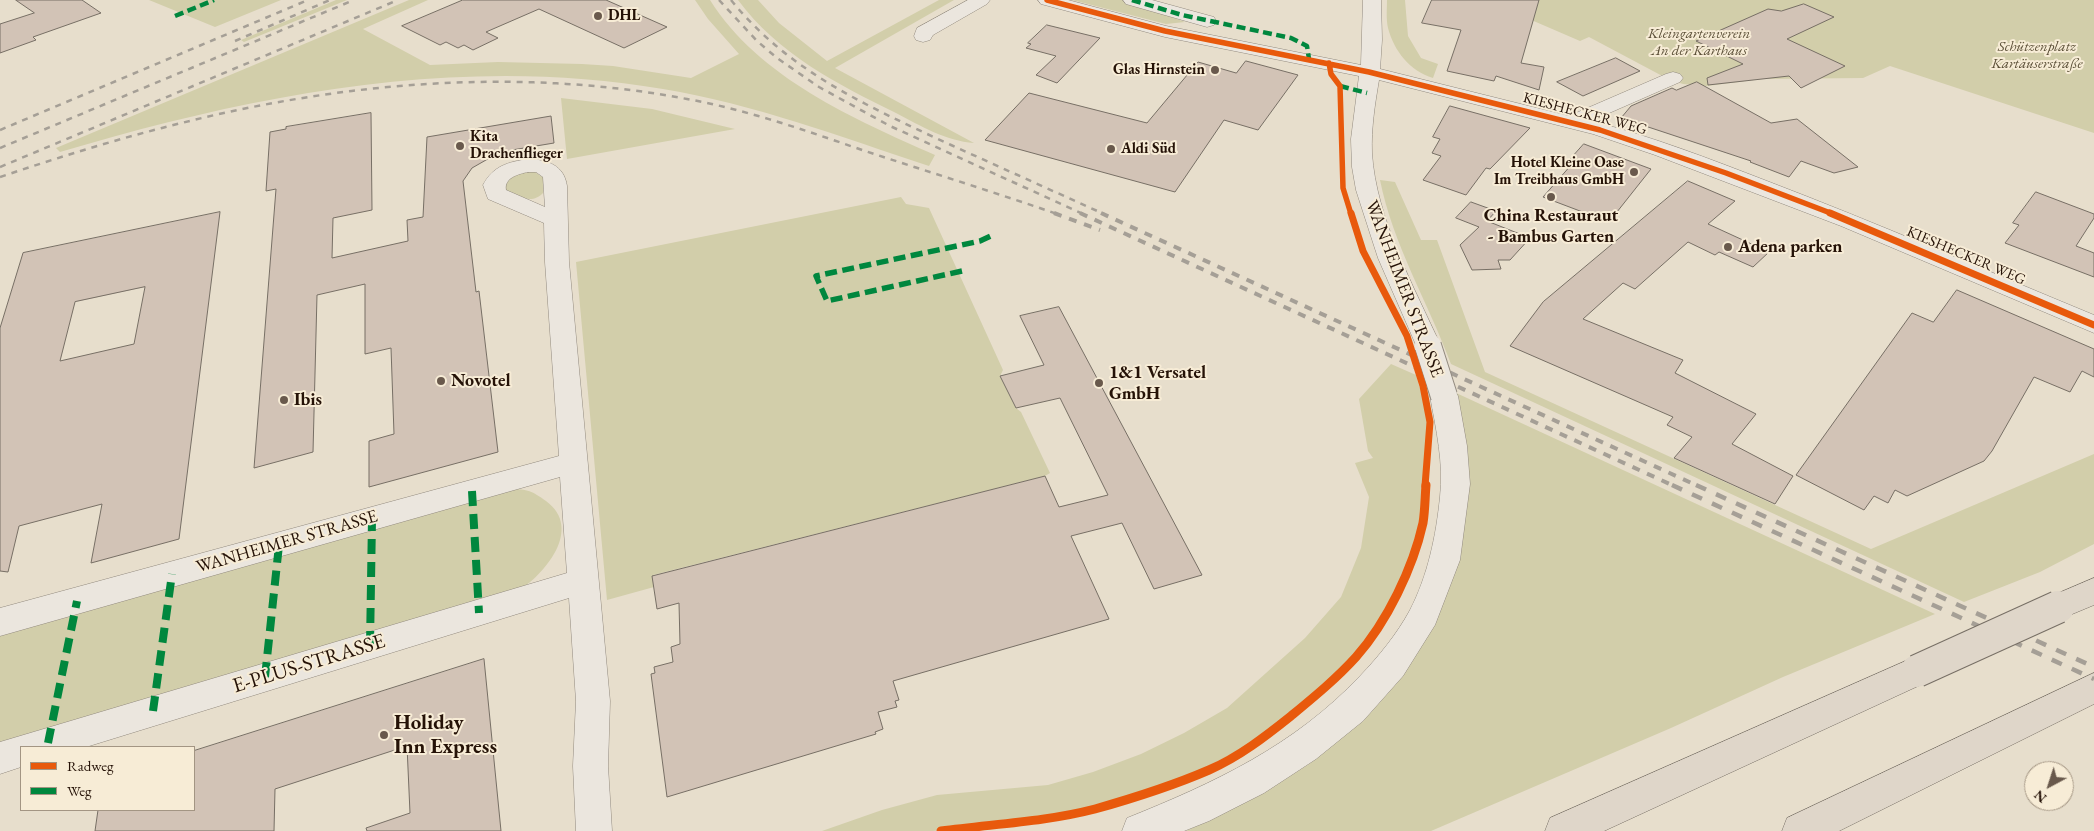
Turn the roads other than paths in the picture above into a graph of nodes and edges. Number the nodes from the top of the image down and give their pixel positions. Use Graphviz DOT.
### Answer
graph roads {
  1 [pos="981,0"];
  2 [pos="1047,0"];
  3 [pos="1132,0"];
  4 [pos="1372,0"];
  5 [pos="924,36"];
  6 [pos="1309,59"];
  7 [pos="1369,72"];
  8 [pos="1673,78"];
  9 [pos="1570,123"];
  10 [pos="556,220"];
  11 [pos="2094,325"];
  12 [pos="574,462"];
  13 [pos="583,581"];
  14 [pos="2094,591"];
  15 [pos="0,622"];
  16 [pos="2094,688"];
  17 [pos="38,746"];
  18 [pos="20,752"];
  19 [pos="0,758"];
  20 [pos="594,831"];
  21 [pos="1140,831"];
  22 [pos="1563,831"];
  23 [pos="1800,831"];
  1 -- 5 [label="street"];
  2 -- 6 [label="street, KIESHECKER WEG"];
  3 -- 6 [label="street"];
  4 -- 7 [label="street, WANHEIMER STRASSE"];
  6 -- 7 [label="street, KIESHECKER WEG"];
  7 -- 9 [label="street, KIESHECKER WEG"];
  7 -- 21 [label="street, WANHEIMER STRASSE, bridge"];
  8 -- 9 [label="street"];
  9 -- 11 [label="street, KIESHECKER WEG"];
  10 -- 12 [label="street"];
  12 -- 13 [label="street"];
  12 -- 15 [label="street, WANHEIMER STRASSE"];
  13 -- 17 [label="street, E-PLUS-STRASSE"];
  13 -- 20 [label="street"];
  14 -- 22 [label="highway, bridge"];
  16 -- 23 [label="highway"];
  18 -- 19 [label="street"];
}
